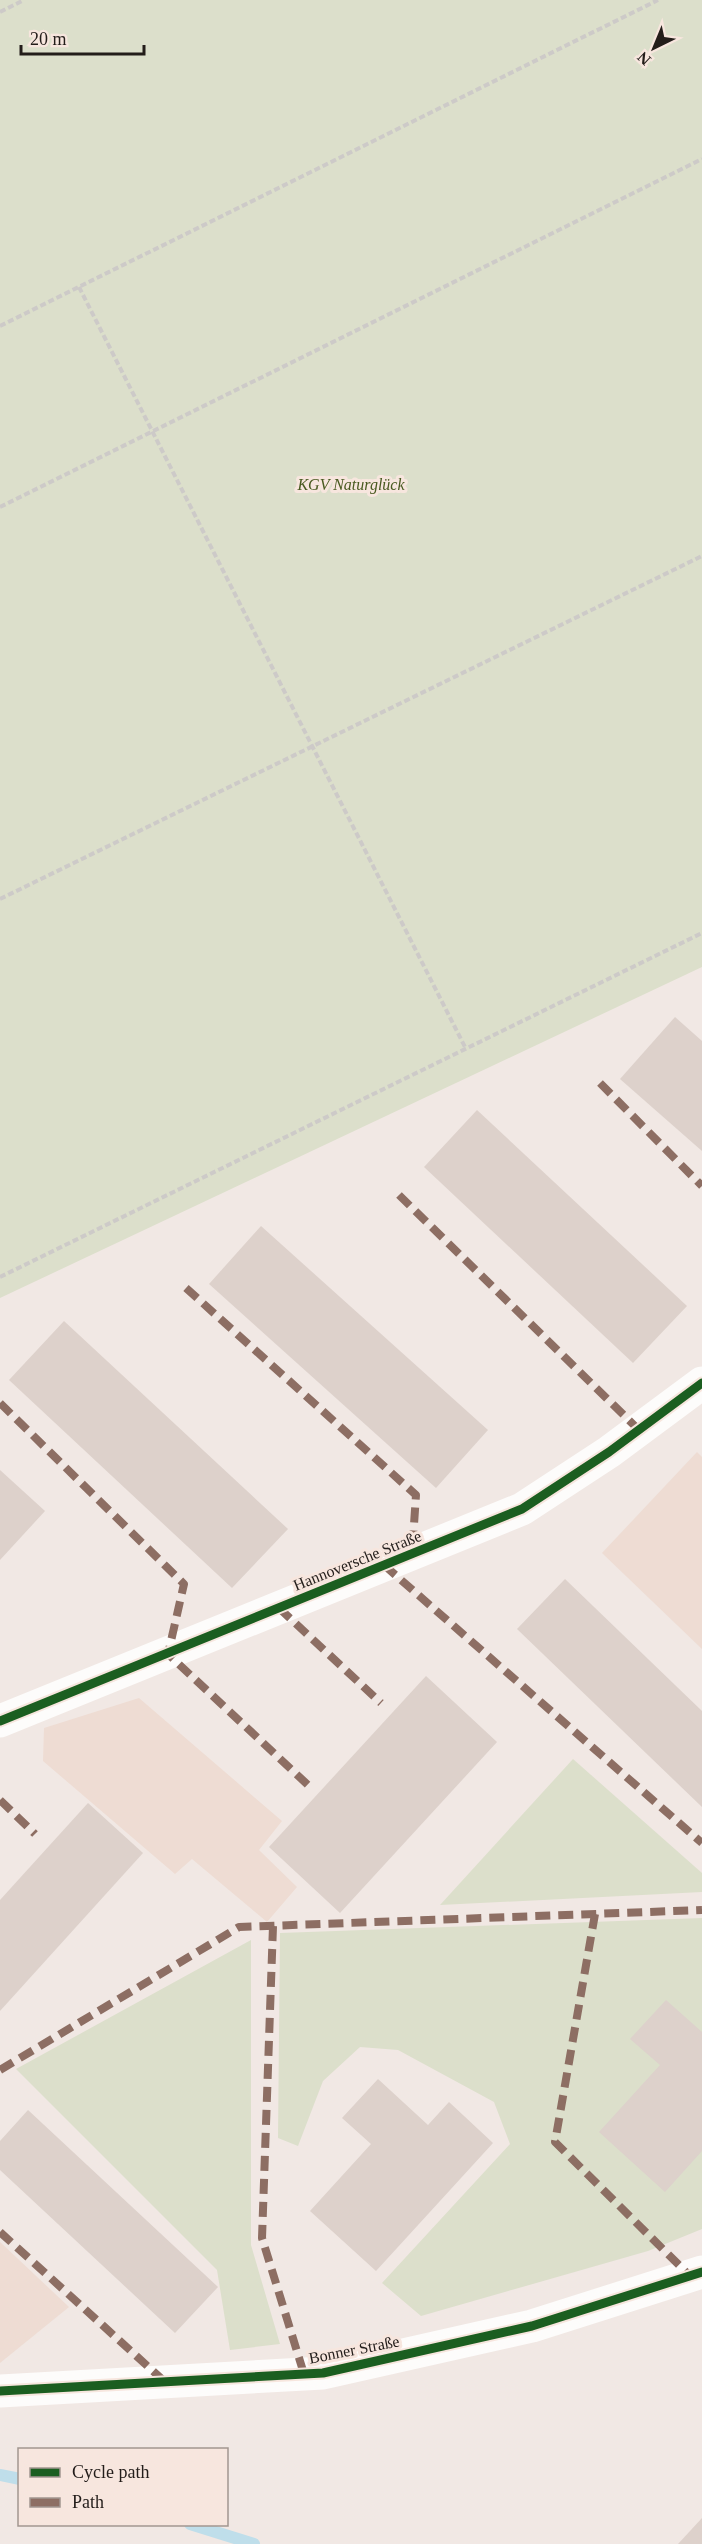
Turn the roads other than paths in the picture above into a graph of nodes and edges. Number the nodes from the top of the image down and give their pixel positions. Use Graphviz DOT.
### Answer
graph roads {
  1 [pos="702,1383"];
  2 [pos="0,1721"];
  3 [pos="702,2272"];
  4 [pos="0,2391"];
  1 -- 2 [label="street, Hannoversche Straße"];
  3 -- 4 [label="street, Bonner Straße"];
}
